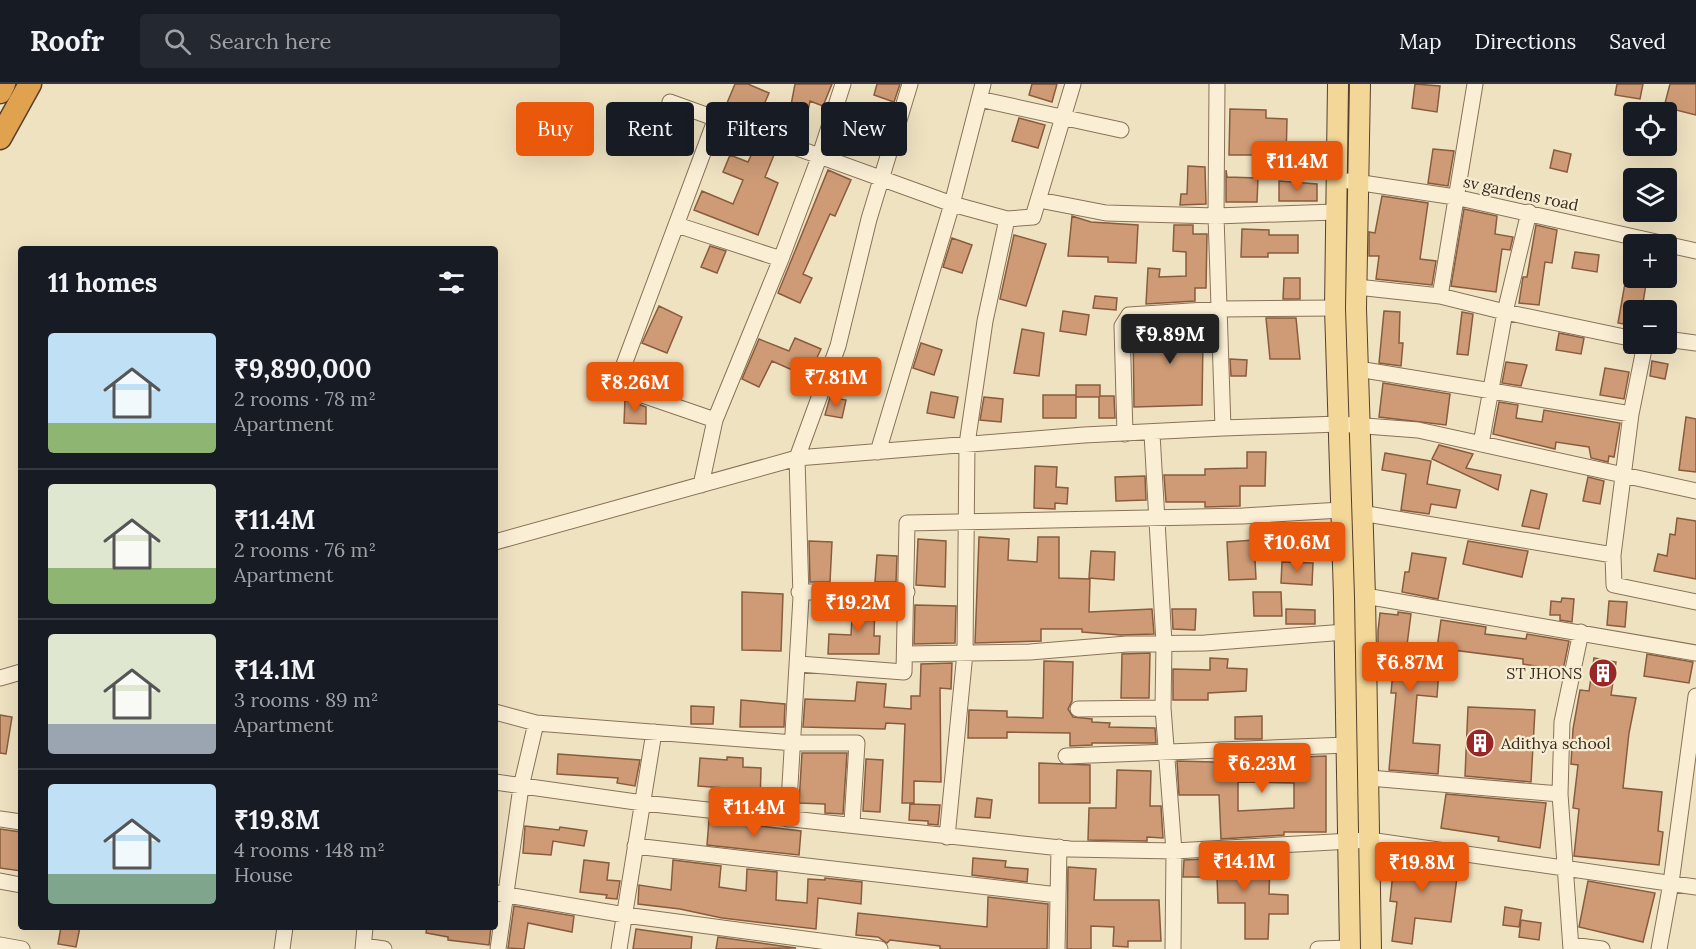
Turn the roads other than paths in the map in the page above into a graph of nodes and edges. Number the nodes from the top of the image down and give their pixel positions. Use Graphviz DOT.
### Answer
graph roads {
  1 [pos="4,84"];
  2 [pos="30,84"];
  3 [pos="843,84"];
  4 [pos="910,84"];
  5 [pos="1073,84"];
  6 [pos="1217,84"];
  7 [pos="1338,84"];
  8 [pos="1360,84"];
  9 [pos="1475,84"];
  10 [pos="0,92"];
  11 [pos="981,92"];
  12 [pos="1061,115"];
  13 [pos="1120,130"];
  14 [pos="0,138"];
  15 [pos="706,145"];
  16 [pos="809,151"];
  17 [pos="820,155"];
  18 [pos="882,176"];
  19 [pos="1337,180"];
  20 [pos="1358,181"];
  21 [pos="1455,197"];
  22 [pos="1039,200"];
  23 [pos="952,204"];
  24 [pos="1335,212"];
  25 [pos="1529,212"];
  26 [pos="1216,216"];
  27 [pos="1007,219"];
  28 [pos="677,225"];
  29 [pos="1696,251"];
  30 [pos="781,259"];
  31 [pos="1357,287"];
  32 [pos="1440,296"];
  33 [pos="1335,308"];
  34 [pos="1221,309"];
  35 [pos="1505,312"];
  36 [pos="1623,337"];
  37 [pos="1677,340"];
  38 [pos="1696,343"];
  39 [pos="1643,354"];
  40 [pos="1358,369"];
  41 [pos="1489,390"];
  42 [pos="1631,414"];
  43 [pos="715,420"];
  44 [pos="1339,424"];
  45 [pos="1360,424"];
  46 [pos="1223,428"];
  47 [pos="1125,434"];
  48 [pos="1152,434"];
  49 [pos="967,444"];
  50 [pos="1480,444"];
  51 [pos="878,452"];
  52 [pos="797,459"];
  53 [pos="1625,476"];
  54 [pos="701,485"];
  55 [pos="1696,491"];
  56 [pos="1341,510"];
  57 [pos="1361,513"];
  58 [pos="1156,518"];
  59 [pos="965,524"];
  60 [pos="498,541"];
  61 [pos="1613,555"];
  62 [pos="799,592"];
  63 [pos="907,592"];
  64 [pos="1365,596"];
  65 [pos="1696,602"];
  66 [pos="1345,632"];
  67 [pos="1581,632"];
  68 [pos="1164,643"];
  69 [pos="965,653"];
  70 [pos="1696,653"];
  71 [pos="906,654"];
  72 [pos="799,664"];
  73 [pos="18,673"];
  74 [pos="0,678"];
  75 [pos="1696,696"];
  76 [pos="1163,708"];
  77 [pos="1078,709"];
  78 [pos="498,713"];
  79 [pos="536,723"];
  80 [pos="654,732"];
  81 [pos="794,743"];
  82 [pos="1347,745"];
  83 [pos="1167,754"];
  84 [pos="1066,756"];
  85 [pos="1369,778"];
  86 [pos="498,783"];
  87 [pos="521,787"];
  88 [pos="1560,794"];
  89 [pos="643,803"];
  90 [pos="0,819"];
  91 [pos="788,819"];
  92 [pos="18,822"];
  93 [pos="852,823"];
  94 [pos="946,837"];
  95 [pos="1348,840"];
  96 [pos="1369,840"];
  97 [pos="635,846"];
  98 [pos="1059,847"];
  99 [pos="1174,851"];
  100 [pos="1564,869"];
  101 [pos="0,881"];
  102 [pos="1671,883"];
  103 [pos="18,884"];
  104 [pos="1696,887"];
  105 [pos="501,894"];
  106 [pos="1058,895"];
  107 [pos="625,915"];
  108 [pos="285,930"];
  109 [pos="366,930"];
  110 [pos="0,945"];
  111 [pos="1571,947"];
  112 [pos="364,948"];
  113 [pos="22,949"];
  114 [pos="282,949"];
  115 [pos="384,949"];
  116 [pos="498,949"];
  117 [pos="619,949"];
  118 [pos="880,949"];
  119 [pos="1057,949"];
  120 [pos="1173,949"];
  121 [pos="1318,949"];
  122 [pos="1350,949"];
  123 [pos="1371,949"];
  124 [pos="1602,949"];
  125 [pos="1659,949"];
  1 -- 10 [label="highway"];
  2 -- 14 [label="highway"];
  3 -- 17 [label="street"];
  4 -- 18 [label="street"];
  5 -- 12 [label="street"];
  6 -- 26 [label="street"];
  7 -- 19 [label="main road"];
  8 -- 20 [label="main road"];
  9 -- 21 [label="street"];
  11 -- 12 [label="street"];
  11 -- 23 [label="street"];
  12 -- 13 [label="street"];
  12 -- 22 [label="street"];
  15 -- 28 [label="street"];
  16 -- 17 [label="street"];
  17 -- 18 [label="street"];
  17 -- 30 [label="street"];
  18 -- 23 [label="street"];
  18 -- 52 [label="street"];
  19 -- 20 [label="street, sv gardens road"];
  19 -- 24 [label="main road"];
  20 -- 21 [label="street, sv gardens road"];
  20 -- 31 [label="main road"];
  21 -- 25 [label="street, sv gardens road"];
  21 -- 32 [label="street"];
  22 -- 26 [label="street"];
  22 -- 27 [label="street"];
  23 -- 27 [label="street"];
  23 -- 51 [label="street"];
  24 -- 26 [label="street"];
  24 -- 33 [label="main road"];
  25 -- 29 [label="street, sv gardens road"];
  25 -- 35 [label="street"];
  26 -- 34 [label="street"];
  27 -- 49 [label="street"];
  28 -- 30 [label="street"];
  28 -- 43 [label="street"];
  30 -- 43 [label="street"];
  31 -- 32 [label="street"];
  31 -- 40 [label="main road"];
  32 -- 35 [label="street"];
  33 -- 34 [label="street"];
  33 -- 44 [label="main road"];
  34 -- 46 [label="street"];
  34 -- 47 [label="street"];
  35 -- 36 [label="street"];
  35 -- 41 [label="street"];
  37 -- 38 [label="street"];
  39 -- 42 [label="street"];
  40 -- 41 [label="street"];
  40 -- 45 [label="main road"];
  41 -- 42 [label="street"];
  41 -- 50 [label="street"];
  42 -- 53 [label="street"];
  43 -- 54 [label="street"];
  44 -- 45 [label="street"];
  44 -- 46 [label="street"];
  44 -- 56 [label="main road"];
  45 -- 50 [label="street"];
  45 -- 57 [label="main road"];
  46 -- 48 [label="street"];
  47 -- 48 [label="street"];
  47 -- 49 [label="street"];
  48 -- 58 [label="street"];
  49 -- 51 [label="street"];
  49 -- 59 [label="street"];
  50 -- 53 [label="street"];
  51 -- 52 [label="street"];
  52 -- 54 [label="street"];
  52 -- 62 [label="street"];
  53 -- 55 [label="street"];
  53 -- 61 [label="street"];
  54 -- 60 [label="street"];
  56 -- 58 [label="street"];
  56 -- 66 [label="main road"];
  57 -- 61 [label="street"];
  57 -- 64 [label="main road"];
  58 -- 59 [label="street"];
  58 -- 68 [label="street"];
  59 -- 63 [label="street"];
  59 -- 69 [label="street"];
  61 -- 65 [label="street"];
  62 -- 63 [label="street"];
  62 -- 72 [label="street"];
  63 -- 71 [label="street"];
  64 -- 67 [label="street"];
  64 -- 85 [label="main road"];
  66 -- 68 [label="street"];
  66 -- 82 [label="main road"];
  67 -- 70 [label="street"];
  67 -- 88 [label="street"];
  68 -- 69 [label="street"];
  68 -- 76 [label="street"];
  69 -- 71 [label="street"];
  69 -- 94 [label="street"];
  71 -- 72 [label="street"];
  72 -- 81 [label="street"];
  73 -- 74 [label="street"];
  75 -- 102 [label="street"];
  76 -- 77 [label="street"];
  76 -- 83 [label="street"];
  78 -- 79 [label="street"];
  79 -- 80 [label="street"];
  79 -- 87 [label="street"];
  80 -- 81 [label="street"];
  80 -- 89 [label="street"];
  81 -- 91 [label="street"];
  81 -- 93 [label="street"];
  82 -- 83 [label="street"];
  82 -- 95 [label="main road"];
  83 -- 84 [label="street"];
  83 -- 99 [label="street"];
  85 -- 88 [label="street"];
  85 -- 96 [label="main road"];
  86 -- 87 [label="street"];
  87 -- 89 [label="street"];
  87 -- 105 [label="street"];
  88 -- 100 [label="street"];
  89 -- 91 [label="street"];
  89 -- 97 [label="street"];
  90 -- 92 [label="street"];
  91 -- 93 [label="street"];
  93 -- 94 [label="street"];
  94 -- 98 [label="street"];
  95 -- 96 [label="street"];
  95 -- 99 [label="street"];
  95 -- 122 [label="main road"];
  96 -- 100 [label="street"];
  96 -- 123 [label="main road"];
  97 -- 106 [label="street"];
  97 -- 107 [label="street"];
  98 -- 99 [label="street"];
  98 -- 106 [label="street"];
  99 -- 120 [label="street"];
  100 -- 102 [label="street"];
  100 -- 111 [label="street"];
  101 -- 103 [label="street"];
  102 -- 104 [label="street"];
  102 -- 125 [label="street"];
  105 -- 107 [label="street"];
  105 -- 116 [label="street"];
  106 -- 119 [label="street"];
  107 -- 117 [label="street"];
  107 -- 118 [label="street"];
  108 -- 114 [label="street"];
  109 -- 112 [label="street"];
  110 -- 113 [label="street"];
  111 -- 124 [label="street"];
  112 -- 115 [label="street"];
  121 -- 122 [label="street"];
}
